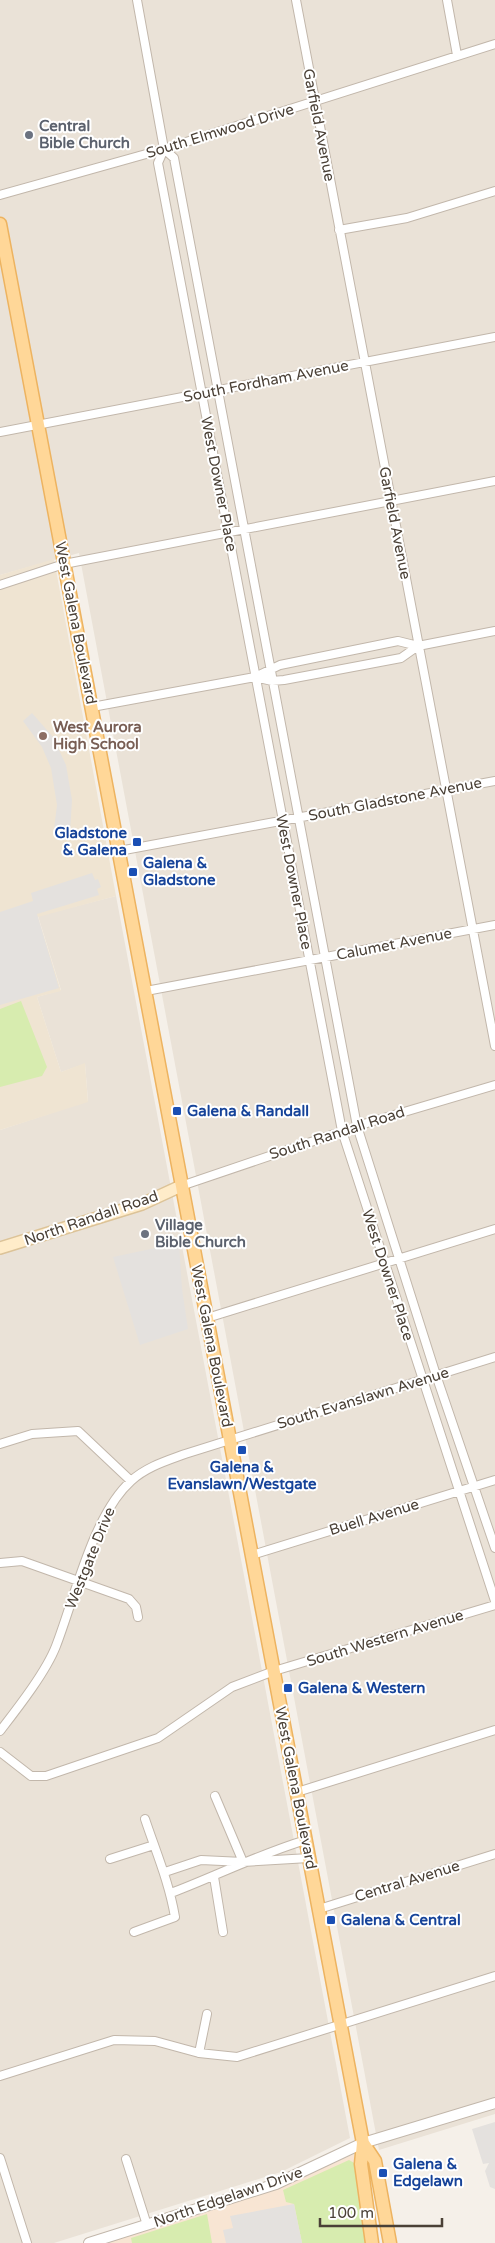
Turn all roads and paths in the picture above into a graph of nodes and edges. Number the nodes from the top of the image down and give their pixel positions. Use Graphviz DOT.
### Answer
graph roads {
  1 [pos="137,0"];
  2 [pos="296,0"];
  3 [pos="447,0"];
  4 [pos="495,44"];
  5 [pos="457,55"];
  6 [pos="314,101"];
  7 [pos="164,148"];
  8 [pos="495,190"];
  9 [pos="0,196"];
  10 [pos="0,224"];
  11 [pos="339,230"];
  12 [pos="495,337"];
  13 [pos="364,361"];
  14 [pos="217,391"];
  15 [pos="201,394"];
  16 [pos="37,425"];
  17 [pos="0,432"];
  18 [pos="495,481"];
  19 [pos="391,501"];
  20 [pos="243,530"];
  21 [pos="228,533"];
  22 [pos="64,564"];
  23 [pos="0,585"];
  24 [pos="495,631"];
  25 [pos="418,646"];
  26 [pos="270,670"];
  27 [pos="255,677"];
  28 [pos="272,681"];
  29 [pos="92,707"];
  30 [pos="495,780"];
  31 [pos="446,790"];
  32 [pos="300,817"];
  33 [pos="282,820"];
  34 [pos="119,851"];
  35 [pos="495,925"];
  36 [pos="473,929"];
  37 [pos="324,958"];
  38 [pos="310,960"];
  39 [pos="146,991"];
  40 [pos="495,1046"];
  41 [pos="495,1085"];
  42 [pos="357,1126"];
  43 [pos="342,1131"];
  44 [pos="181,1186"];
  45 [pos="495,1230"];
  46 [pos="0,1248"];
  47 [pos="400,1259"];
  48 [pos="384,1264"];
  49 [pos="207,1318"];
  50 [pos="495,1357"];
  51 [pos="436,1375"];
  52 [pos="422,1379"];
  53 [pos="230,1439"];
  54 [pos="0,1444"];
  55 [pos="495,1480"];
  56 [pos="131,1481"];
  57 [pos="475,1486"];
  58 [pos="459,1491"];
  59 [pos="495,1548"];
  60 [pos="252,1555"];
  61 [pos="0,1563"];
  62 [pos="79,1581"];
  63 [pos="495,1601"];
  64 [pos="495,1605"];
  65 [pos="138,1617"];
  66 [pos="274,1671"];
  67 [pos="495,1730"];
  68 [pos="0,1732"];
  69 [pos="0,1752"];
  70 [pos="297,1792"];
  71 [pos="215,1796"];
  72 [pos="145,1819"];
  73 [pos="306,1840"];
  74 [pos="154,1845"];
  75 [pos="495,1854"];
  76 [pos="309,1858"];
  77 [pos="110,1859"];
  78 [pos="243,1862"];
  79 [pos="165,1872"];
  80 [pos="214,1877"];
  81 [pos="171,1893"];
  82 [pos="319,1908"];
  83 [pos="134,1932"];
  84 [pos="223,1932"];
  85 [pos="495,1976"];
  86 [pos="207,2014"];
  87 [pos="342,2025"];
  88 [pos="199,2053"];
  89 [pos="0,2076"];
  90 [pos="495,2102"];
  91 [pos="364,2143"];
  92 [pos="0,2158"];
  93 [pos="126,2159"];
  94 [pos="148,2225"];
  95 [pos="28,2243"];
  96 [pos="89,2243"];
  97 [pos="372,2243"];
  98 [pos="390,2243"];
  1 -- 7 [label="street, West Downer Place"];
  2 -- 6 [label="street, Garfield Avenue"];
  3 -- 5 [label="street"];
  4 -- 5 [label="street, South Elmwood Drive"];
  5 -- 6 [label="street, South Elmwood Drive"];
  6 -- 7 [label="street, South Elmwood Drive"];
  6 -- 11 [label="street, Garfield Avenue"];
  7 -- 9 [label="street, South Elmwood Drive"];
  7 -- 14 [label="street, West Downer Place"];
  7 -- 15 [label="street, West Downer Place"];
  8 -- 11 [label="street"];
  10 -- 16 [label="main road, West Galena Boulevard"];
  11 -- 13 [label="street, Garfield Avenue"];
  12 -- 13 [label="street, South Fordham Avenue"];
  13 -- 14 [label="street, South Fordham Avenue"];
  13 -- 19 [label="street, Garfield Avenue"];
  14 -- 15 [label="street, South Fordham Avenue"];
  14 -- 20 [label="street, West Downer Place"];
  15 -- 16 [label="street, South Fordham Avenue"];
  15 -- 21 [label="street, West Downer Place"];
  16 -- 17 [label="street, South Fordham Avenue"];
  16 -- 22 [label="main road, West Galena Boulevard"];
  18 -- 19 [label="street"];
  19 -- 20 [label="street"];
  19 -- 25 [label="street, Garfield Avenue"];
  20 -- 21 [label="street"];
  20 -- 26 [label="street, West Downer Place"];
  21 -- 22 [label="street"];
  21 -- 27 [label="street, West Downer Place"];
  22 -- 23 [label="street"];
  22 -- 29 [label="main road, West Galena Boulevard"];
  24 -- 25 [label="street"];
  25 -- 26 [label="street"];
  25 -- 28 [label="street"];
  25 -- 31 [label="street, Garfield Avenue"];
  26 -- 27 [label="street"];
  26 -- 28 [label="street, West Downer Place"];
  27 -- 28 [label="street"];
  27 -- 29 [label="street"];
  27 -- 33 [label="street, West Downer Place"];
  28 -- 32 [label="street, West Downer Place"];
  29 -- 34 [label="main road, West Galena Boulevard"];
  30 -- 31 [label="street, South Gladstone Avenue"];
  31 -- 32 [label="street, South Gladstone Avenue"];
  31 -- 36 [label="street, Garfield Avenue"];
  32 -- 33 [label="street, South Gladstone Avenue"];
  32 -- 37 [label="street, West Downer Place"];
  33 -- 34 [label="street, South Gladstone Avenue"];
  33 -- 38 [label="street, West Downer Place"];
  34 -- 39 [label="main road, West Galena Boulevard"];
  35 -- 36 [label="street, Calumet Avenue"];
  36 -- 37 [label="street, Calumet Avenue"];
  36 -- 40 [label="street, Garfield Avenue"];
  37 -- 38 [label="street, Calumet Avenue"];
  37 -- 42 [label="street, West Downer Place"];
  38 -- 39 [label="street, Calumet Avenue"];
  38 -- 43 [label="street, West Downer Place"];
  39 -- 44 [label="main road, West Galena Boulevard"];
  41 -- 42 [label="street, South Randall Road"];
  42 -- 43 [label="street, South Randall Road"];
  42 -- 47 [label="street, West Downer Place"];
  43 -- 44 [label="street, South Randall Road"];
  43 -- 48 [label="street, West Downer Place"];
  44 -- 46 [label="main road, North Randall Road"];
  44 -- 49 [label="main road, West Galena Boulevard"];
  45 -- 47 [label="street"];
  47 -- 48 [label="street"];
  47 -- 51 [label="street, West Downer Place"];
  48 -- 49 [label="street"];
  48 -- 52 [label="street, West Downer Place"];
  49 -- 53 [label="main road, West Galena Boulevard"];
  50 -- 51 [label="street, South Evanslawn Avenue"];
  51 -- 52 [label="street, South Evanslawn Avenue"];
  51 -- 57 [label="street, West Downer Place"];
  52 -- 53 [label="street, South Evanslawn Avenue"];
  52 -- 58 [label="street, West Downer Place"];
  53 -- 56 [label="street, Westgate Drive"];
  53 -- 60 [label="main road, West Galena Boulevard"];
  54 -- 56 [label="street"];
  55 -- 57 [label="street, Buell Avenue"];
  56 -- 62 [label="street, Westgate Drive"];
  57 -- 58 [label="street, Buell Avenue"];
  57 -- 59 [label="street, West Downer Place"];
  58 -- 60 [label="street, Buell Avenue"];
  58 -- 63 [label="street, West Downer Place"];
  60 -- 66 [label="main road, West Galena Boulevard"];
  61 -- 62 [label="street"];
  62 -- 65 [label="street"];
  62 -- 68 [label="street, Westgate Drive"];
  64 -- 66 [label="street, South Western Avenue"];
  66 -- 69 [label="street, South Western Avenue"];
  66 -- 70 [label="main road, West Galena Boulevard"];
  67 -- 70 [label="street"];
  70 -- 73 [label="main road, West Galena Boulevard"];
  71 -- 78 [label="street"];
  72 -- 74 [label="street"];
  73 -- 76 [label="main road, West Galena Boulevard"];
  73 -- 78 [label="street"];
  74 -- 77 [label="street"];
  74 -- 79 [label="street"];
  75 -- 82 [label="street, Central Avenue"];
  76 -- 78 [label="street"];
  76 -- 82 [label="main road, West Galena Boulevard"];
  78 -- 79 [label="street"];
  78 -- 80 [label="street"];
  79 -- 81 [label="street"];
  80 -- 81 [label="street"];
  80 -- 84 [label="street"];
  81 -- 83 [label="street"];
  82 -- 87 [label="main road, West Galena Boulevard"];
  85 -- 87 [label="street"];
  86 -- 88 [label="street"];
  87 -- 88 [label="street"];
  87 -- 91 [label="main road, West Galena Boulevard"];
  88 -- 89 [label="street"];
  90 -- 91 [label="street, North Edgelawn Drive"];
  91 -- 94 [label="street, North Edgelawn Drive"];
  91 -- 97 [label="main road, West Galena Boulevard"];
  91 -- 98 [label="main road, West Galena Boulevard"];
  92 -- 95 [label="street"];
  93 -- 94 [label="street"];
  94 -- 96 [label="street, North Edgelawn Drive"];
}
